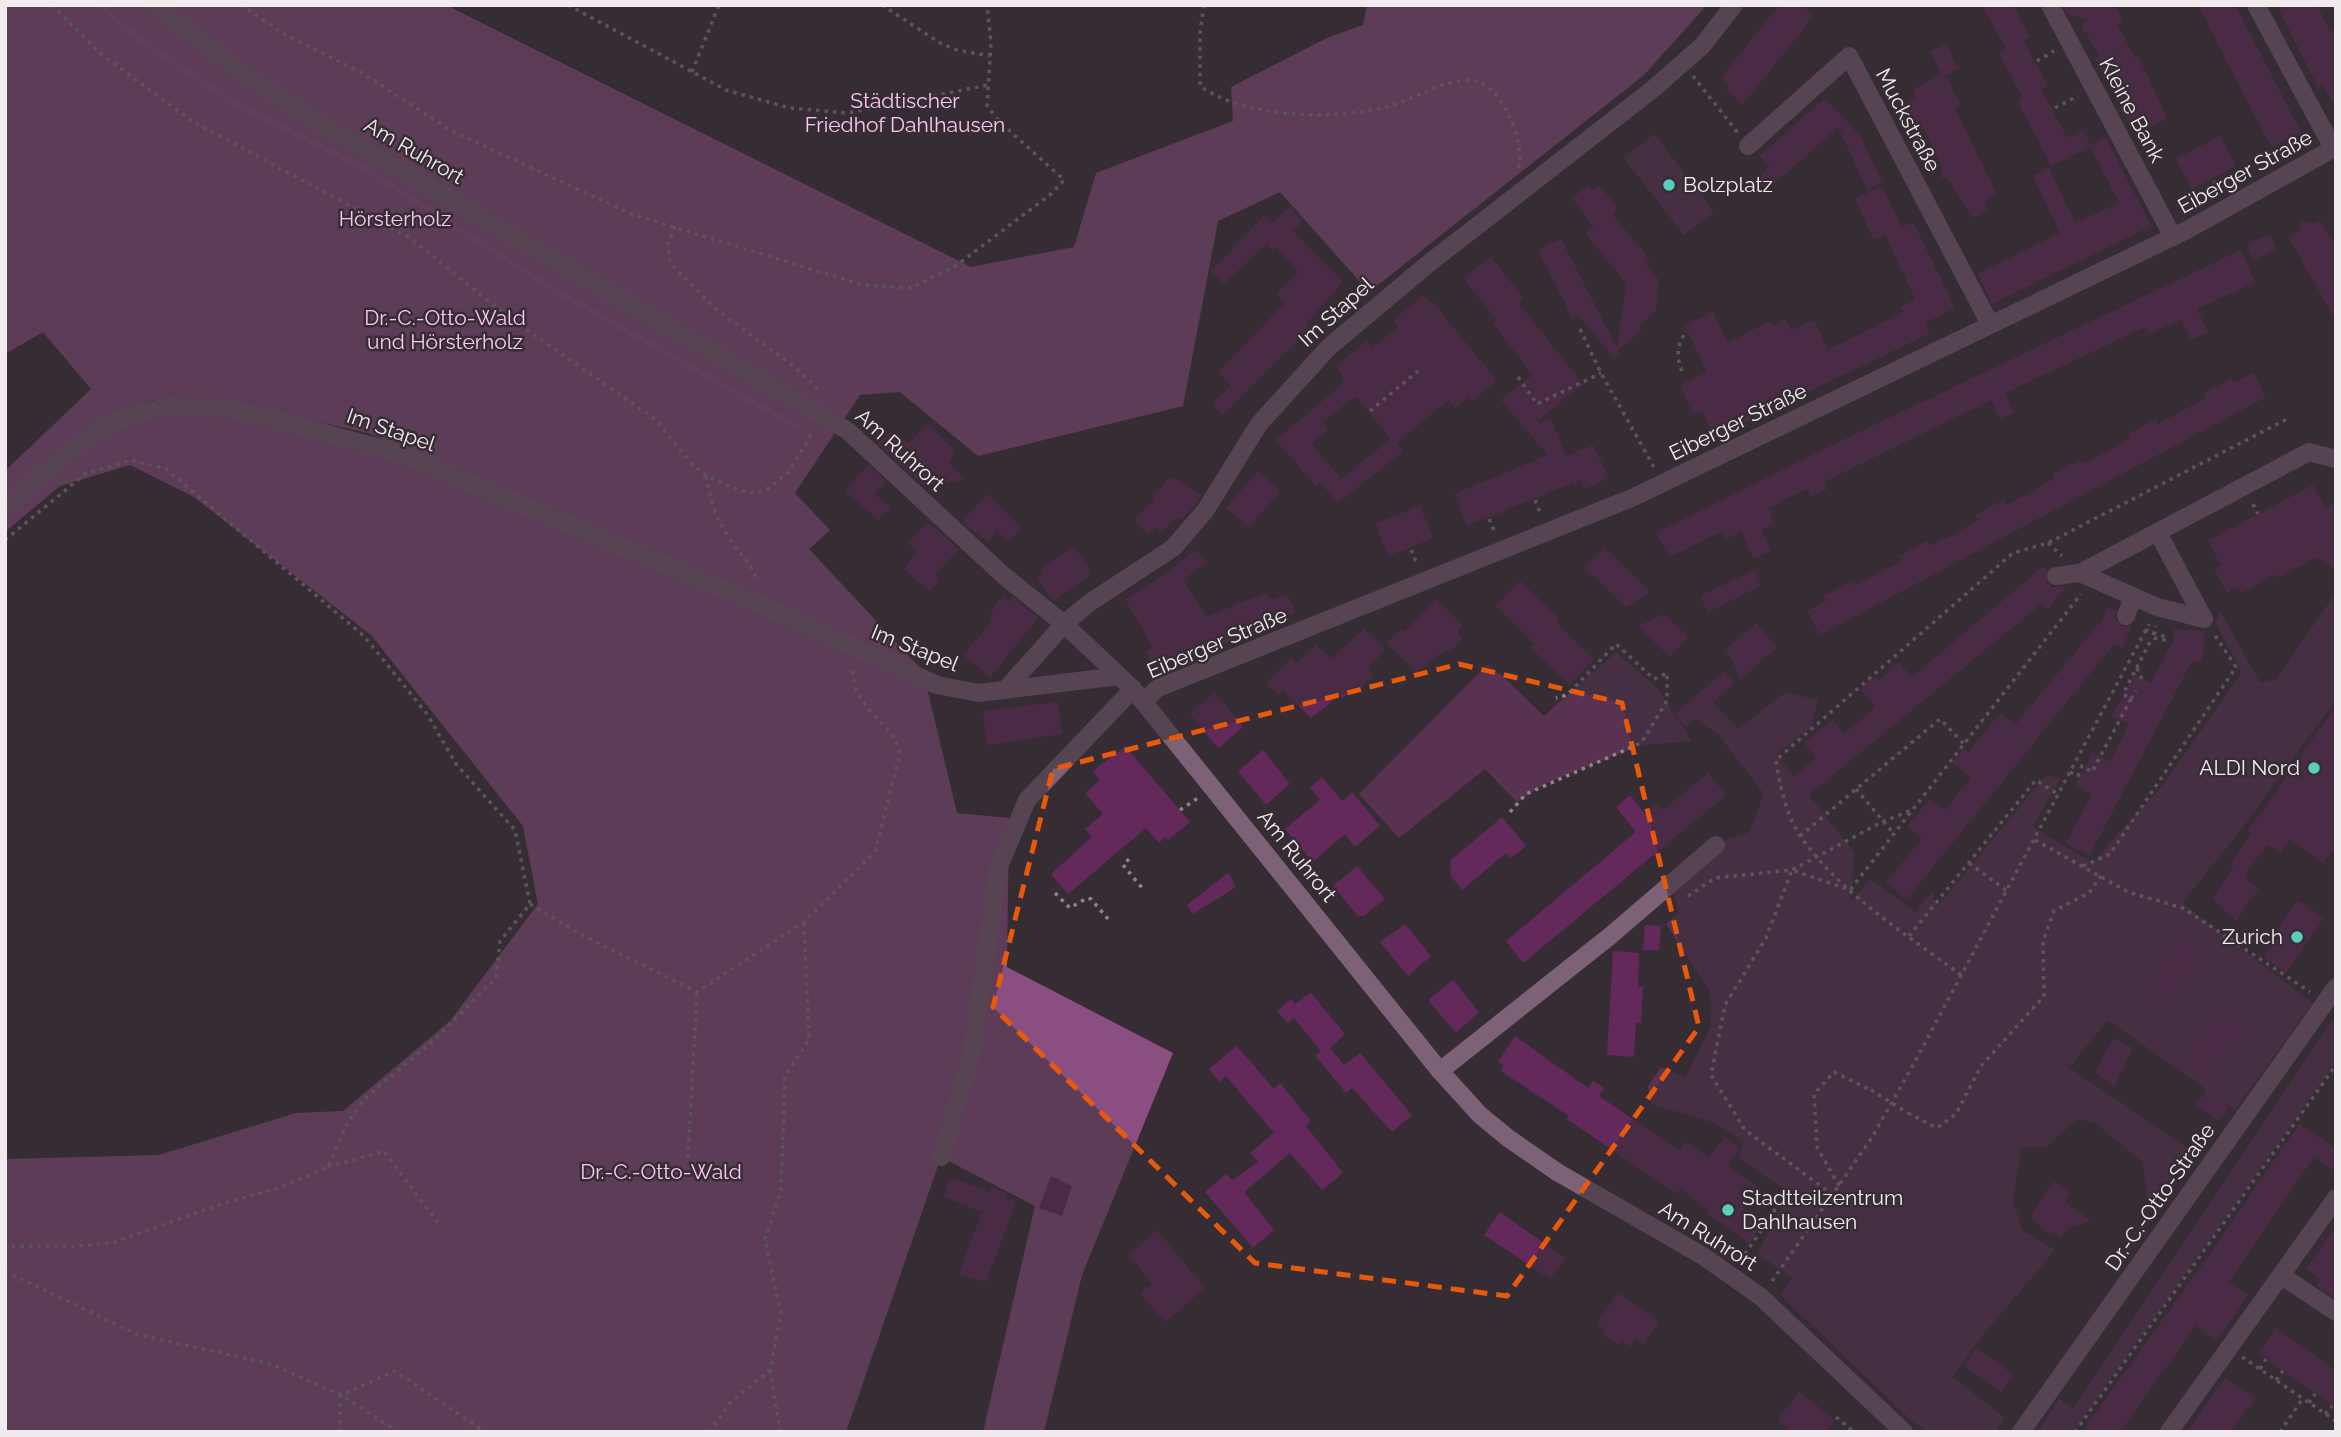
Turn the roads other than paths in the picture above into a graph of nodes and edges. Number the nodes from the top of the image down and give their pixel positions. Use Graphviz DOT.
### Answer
graph roads {
  1 [pos="154,5"];
  2 [pos="1734,5"];
  3 [pos="2050,5"];
  4 [pos="2256,5"];
  5 [pos="1748,146"];
  6 [pos="2334,147"];
  7 [pos="2173,237"];
  8 [pos="1990,324"];
  9 [pos="2336,459"];
  10 [pos="5,509"];
  11 [pos="2158,533"];
  12 [pos="2080,573"];
  13 [pos="2056,576"];
  14 [pos="2133,597"];
  15 [pos="2126,616"];
  16 [pos="1064,624"];
  17 [pos="1119,676"];
  18 [pos="1007,688"];
  19 [pos="1138,695"];
  20 [pos="1716,845"];
  21 [pos="2336,987"];
  22 [pos="1440,1071"];
  23 [pos="941,1157"];
  24 [pos="2336,1198"];
  25 [pos="2282,1276"];
  26 [pos="2336,1312"];
  27 [pos="1904,1432"];
  28 [pos="2021,1432"];
  29 [pos="2169,1432"];
  1 -- 16 [label="street, Am Ruhrort"];
  2 -- 16 [label="street, Im Stapel"];
  3 -- 7 [label="street, Kleine Bank"];
  4 -- 6 [label="street"];
  5 -- 8 [label="street, Muckstraße"];
  6 -- 7 [label="street, Eiberger Straße"];
  7 -- 8 [label="street, Eiberger Straße"];
  8 -- 19 [label="street, Eiberger Straße"];
  9 -- 11 [label="street"];
  10 -- 18 [label="street, Im Stapel"];
  11 -- 12 [label="street"];
  11 -- 14 [label="street"];
  12 -- 13 [label="street"];
  12 -- 14 [label="street"];
  14 -- 15 [label="street"];
  16 -- 17 [label="street, Am Ruhrort"];
  16 -- 18 [label="street, Im Stapel"];
  17 -- 18 [label="street, Eiberger Straße"];
  17 -- 19 [label="street, Am Ruhrort"];
  19 -- 22 [label="street, Am Ruhrort"];
  19 -- 23 [label="street, Eiberger Straße"];
  20 -- 22 [label="street"];
  21 -- 28 [label="street, Dr.-C.-Otto-Straße"];
  22 -- 27 [label="street, Am Ruhrort"];
  24 -- 25 [label="street"];
  25 -- 26 [label="street"];
  25 -- 29 [label="street"];
}
